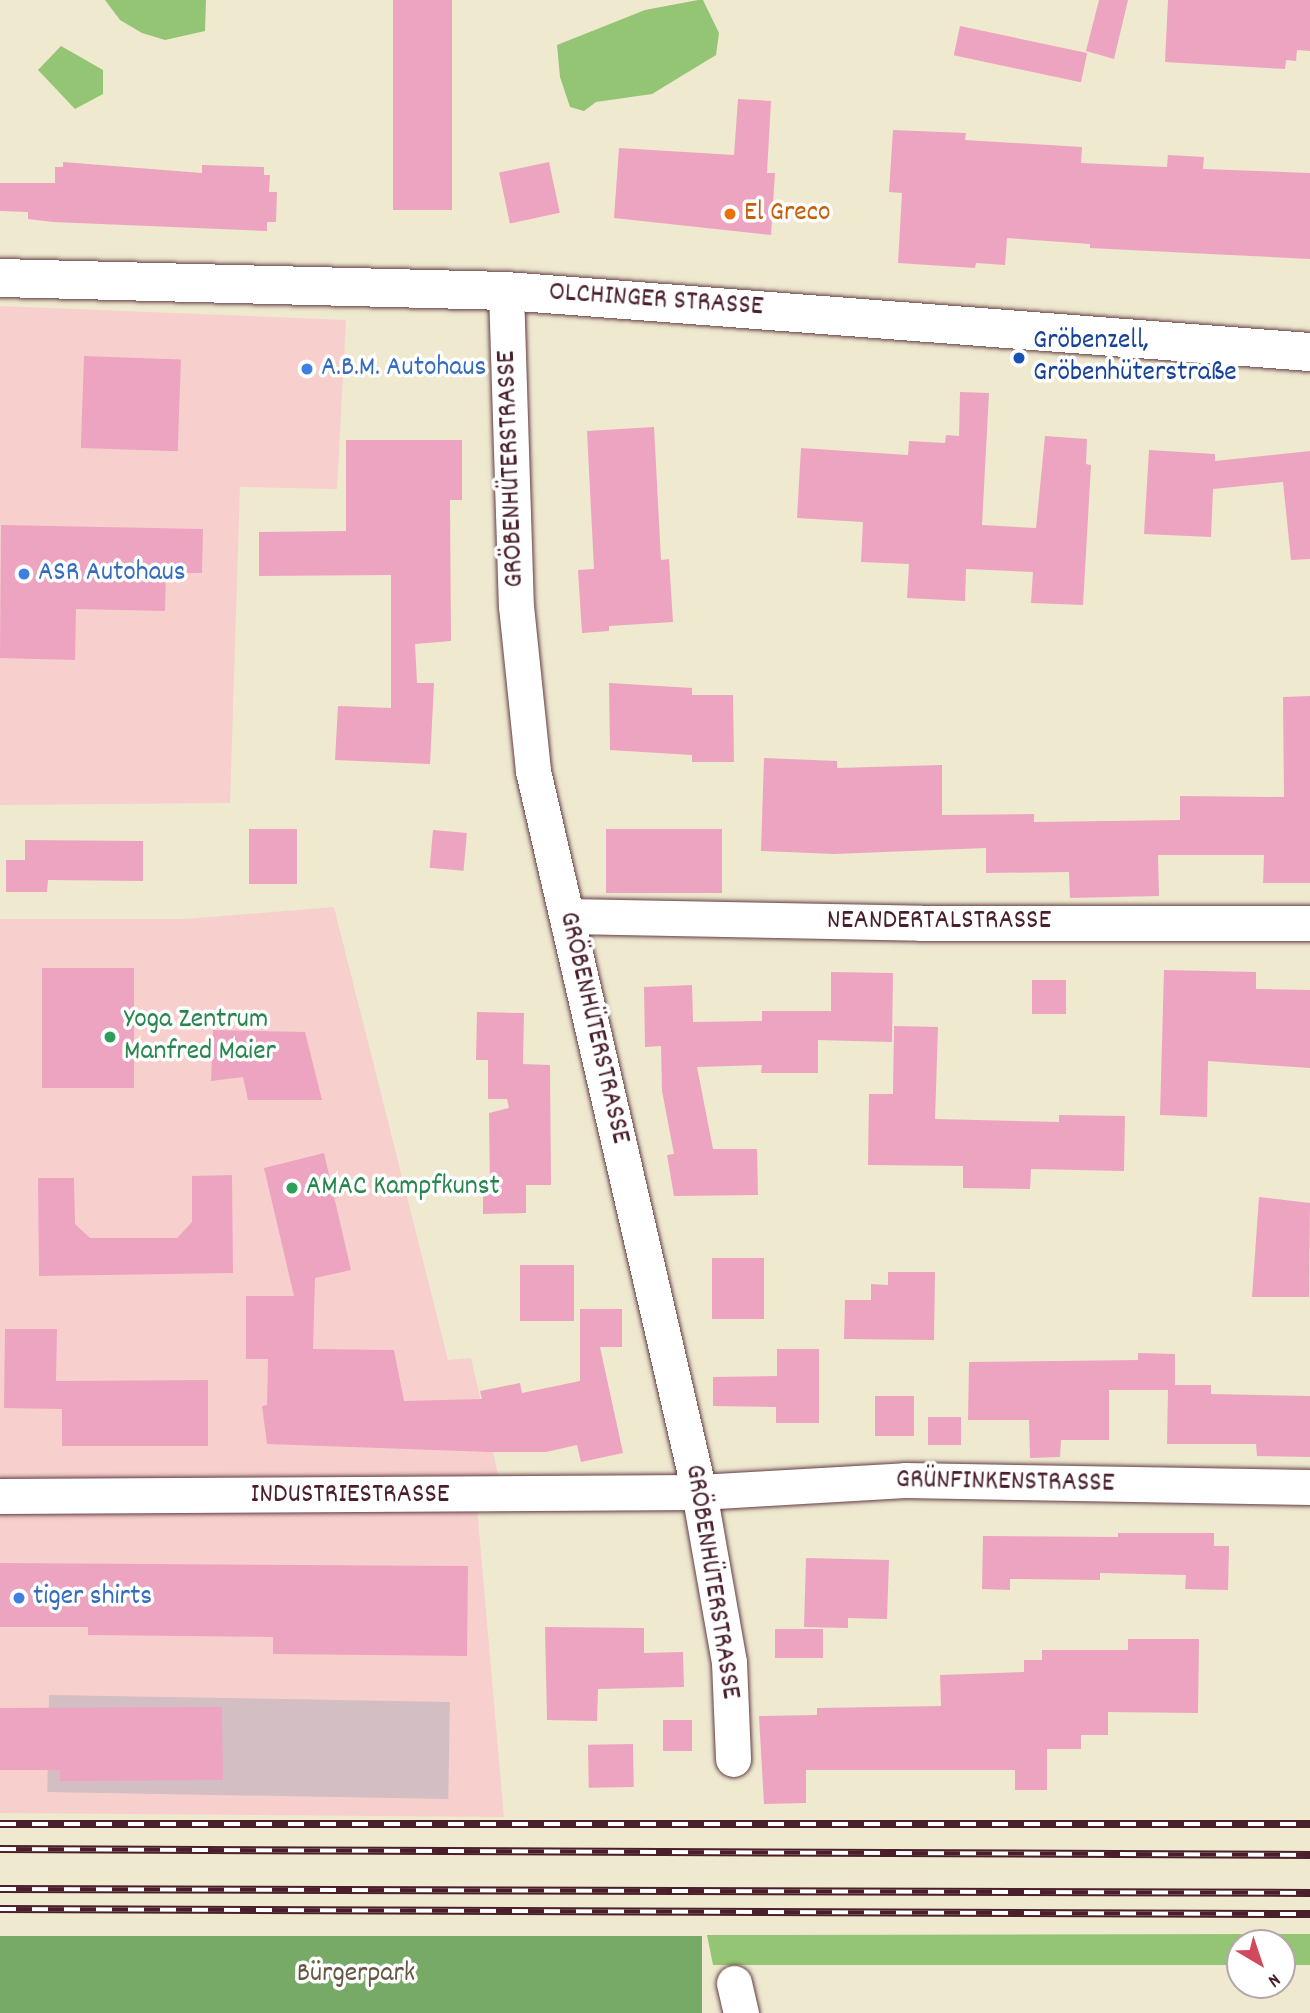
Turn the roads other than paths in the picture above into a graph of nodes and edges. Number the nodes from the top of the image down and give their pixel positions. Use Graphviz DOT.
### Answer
graph roads {
  1 [pos="0,278"];
  2 [pos="506,291"];
  3 [pos="1310,352"];
  4 [pos="568,916"];
  5 [pos="1310,923"];
  6 [pos="1310,1487"];
  7 [pos="699,1492"];
  8 [pos="0,1496"];
  9 [pos="733,1759"];
  1 -- 2 [label="main road, OLCHINGER STRASSE"];
  2 -- 3 [label="main road, OLCHINGER STRASSE"];
  2 -- 4 [label="street, GRÖBENHÜTERSTRASSE"];
  4 -- 5 [label="street, NEANDERTALSTRASSE"];
  4 -- 7 [label="street, GRÖBENHÜTERSTRASSE"];
  6 -- 7 [label="street, GRÜNFINKENSTRASSE"];
  7 -- 8 [label="street, INDUSTRIESTRASSE"];
  7 -- 9 [label="street, GRÖBENHÜTERSTRASSE"];
}
